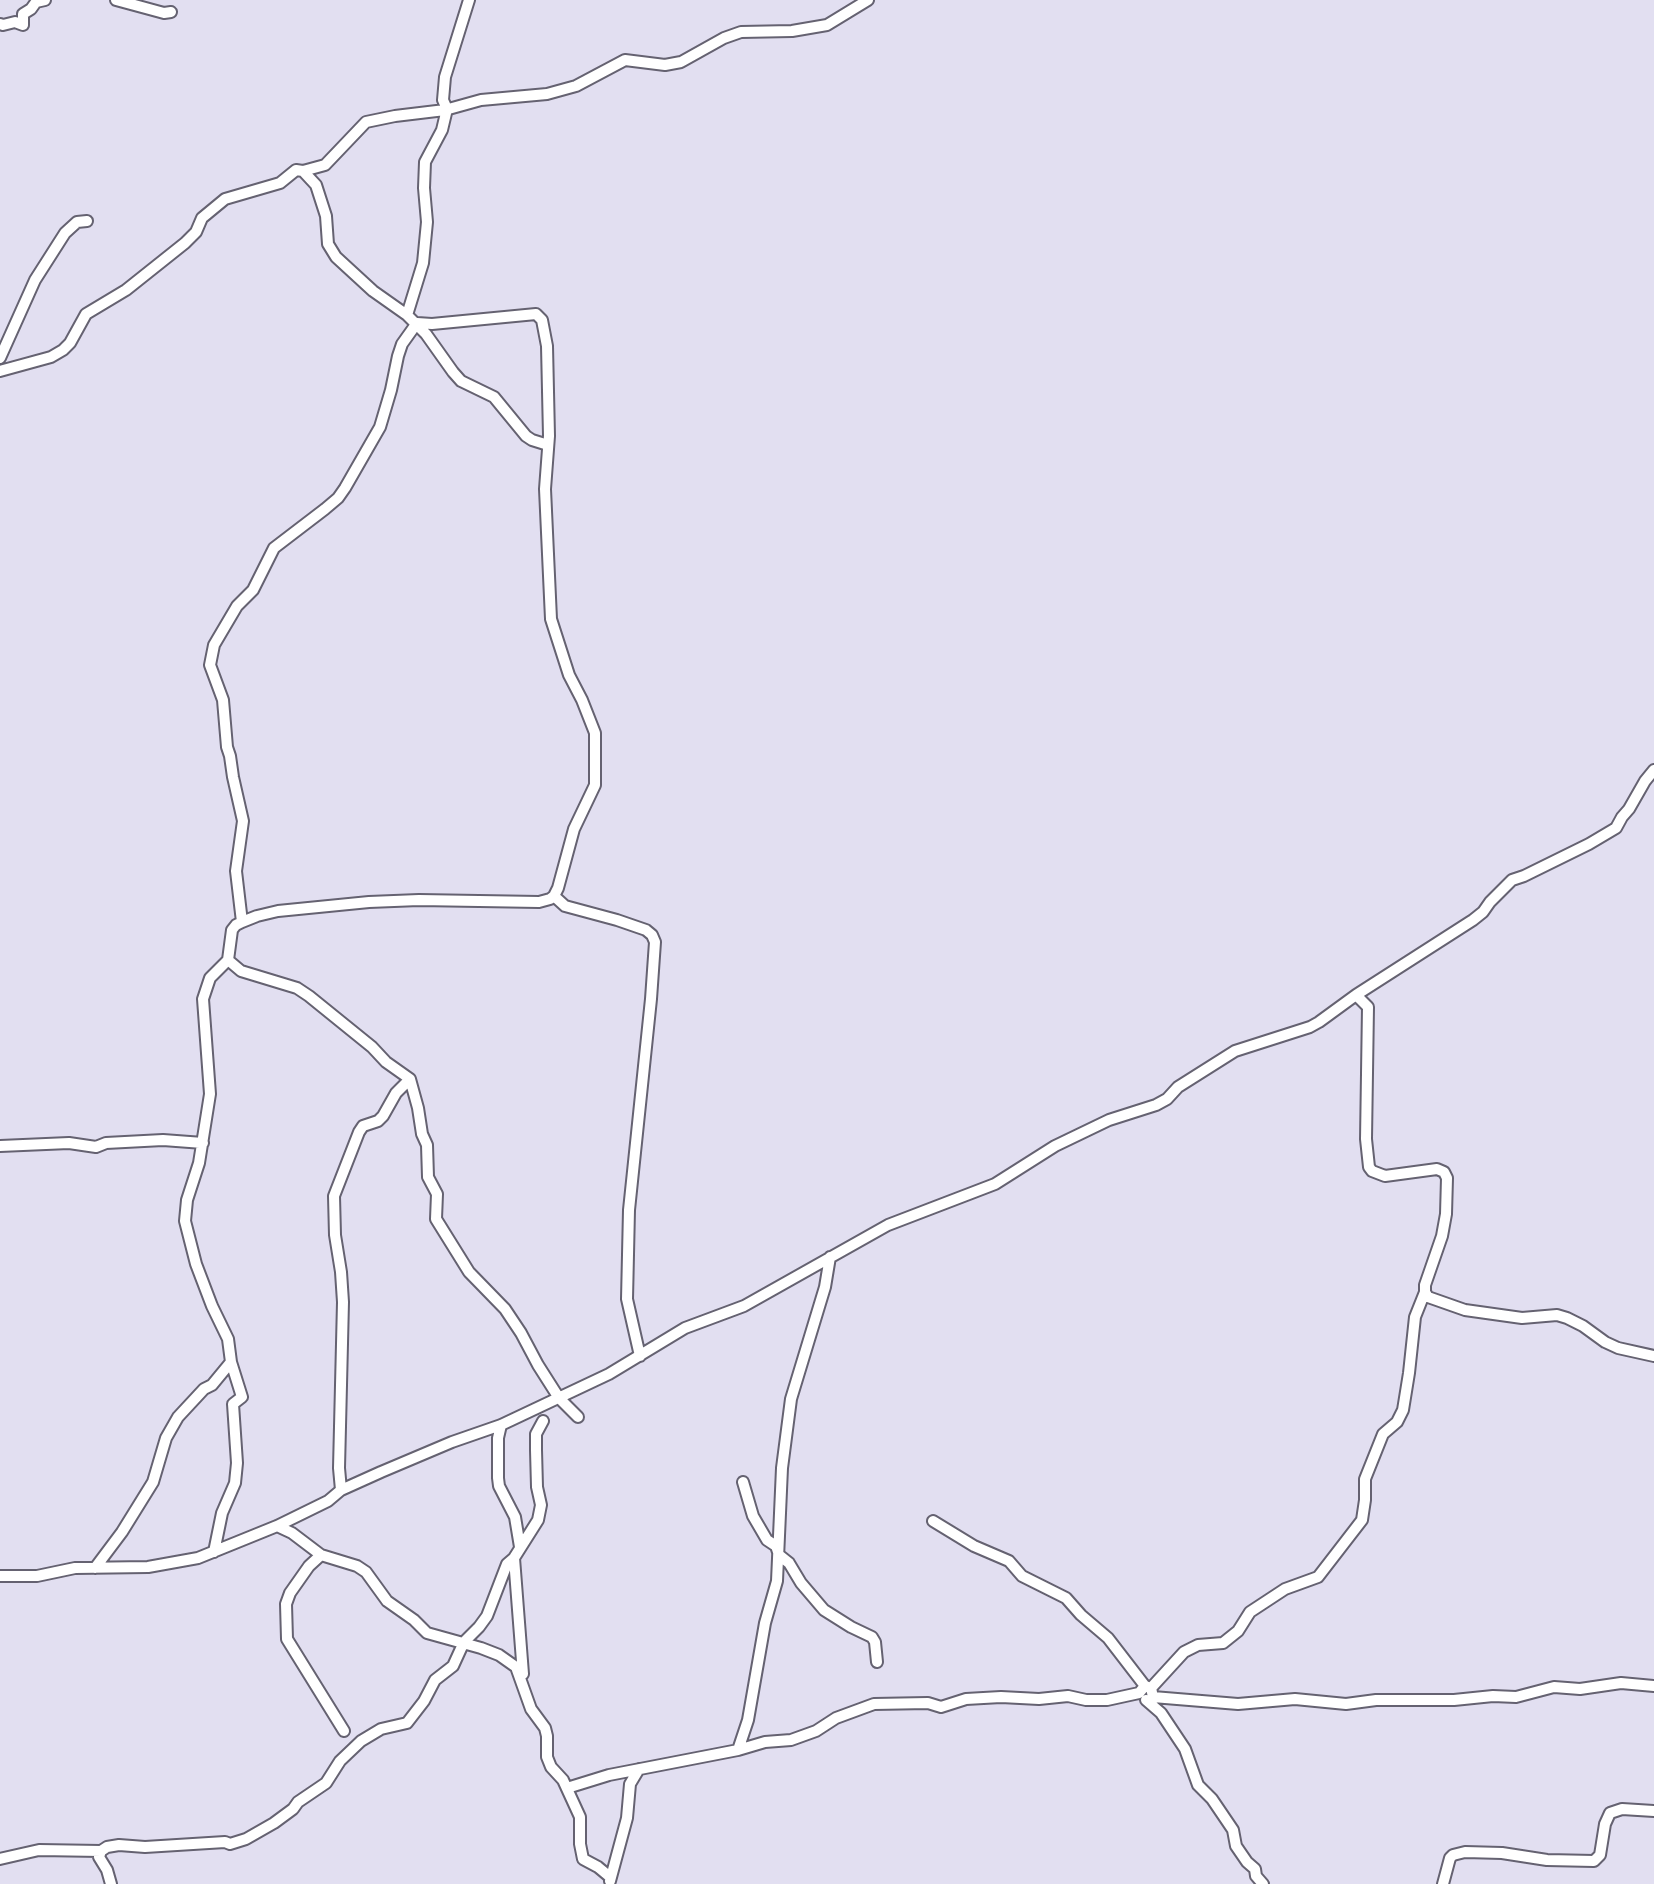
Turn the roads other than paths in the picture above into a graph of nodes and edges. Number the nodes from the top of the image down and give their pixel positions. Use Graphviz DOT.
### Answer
graph roads {
  1 [pos="45,0"];
  2 [pos="116,0"];
  3 [pos="469,0"];
  4 [pos="868,0"];
  5 [pos="171,12"];
  6 [pos="0,24"];
  7 [pos="447,109"];
  8 [pos="303,171"];
  9 [pos="87,221"];
  10 [pos="407,315"];
  11 [pos="417,323"];
  12 [pos="0,358"];
  13 [pos="0,370"];
  14 [pos="548,445"];
  15 [pos="1654,770"];
  16 [pos="554,897"];
  17 [pos="242,922"];
  18 [pos="228,960"];
  19 [pos="1356,995"];
  20 [pos="410,1079"];
  21 [pos="203,1143"];
  22 [pos="0,1146"];
  23 [pos="830,1257"];
  24 [pos="1425,1292"];
  25 [pos="640,1356"];
  26 [pos="1654,1356"];
  27 [pos="231,1362"];
  28 [pos="559,1398"];
  29 [pos="578,1416"];
  30 [pos="543,1420"];
  31 [pos="501,1425"];
  32 [pos="743,1482"];
  33 [pos="341,1490"];
  34 [pos="933,1521"];
  35 [pos="277,1526"];
  36 [pos="520,1547"];
  37 [pos="214,1552"];
  38 [pos="321,1555"];
  39 [pos="779,1555"];
  40 [pos="514,1558"];
  41 [pos="95,1568"];
  42 [pos="0,1576"];
  43 [pos="464,1642"];
  44 [pos="877,1662"];
  45 [pos="522,1681"];
  46 [pos="1654,1686"];
  47 [pos="1147,1693"];
  48 [pos="344,1731"];
  49 [pos="738,1750"];
  50 [pos="639,1769"];
  51 [pos="567,1788"];
  52 [pos="1654,1810"];
  53 [pos="102,1851"];
  54 [pos="0,1859"];
  55 [pos="610,1881"];
  56 [pos="111,1884"];
  57 [pos="1263,1884"];
  58 [pos="1443,1884"];
  1 -- 6 [label="street"];
  2 -- 5 [label="street"];
  3 -- 7 [label="street"];
  4 -- 7 [label="street"];
  7 -- 8 [label="street"];
  7 -- 10 [label="street"];
  8 -- 10 [label="street"];
  8 -- 13 [label="street"];
  9 -- 12 [label="street"];
  10 -- 11 [label="street"];
  11 -- 14 [label="street"];
  11 -- 14 [label="street"];
  11 -- 17 [label="street"];
  14 -- 16 [label="street"];
  15 -- 19 [label="street"];
  16 -- 17 [label="street"];
  16 -- 25 [label="street"];
  17 -- 18 [label="street"];
  18 -- 20 [label="street"];
  18 -- 21 [label="street"];
  19 -- 23 [label="street"];
  19 -- 24 [label="street"];
  20 -- 28 [label="street"];
  20 -- 33 [label="street"];
  21 -- 22 [label="street"];
  21 -- 27 [label="street"];
  23 -- 25 [label="street"];
  23 -- 39 [label="street"];
  24 -- 26 [label="street"];
  24 -- 47 [label="street"];
  25 -- 28 [label="street"];
  27 -- 37 [label="street"];
  27 -- 41 [label="street"];
  28 -- 29 [label="street"];
  28 -- 31 [label="street"];
  30 -- 36 [label="street"];
  31 -- 33 [label="street"];
  31 -- 36 [label="street"];
  32 -- 39 [label="street"];
  33 -- 35 [label="street"];
  34 -- 47 [label="street"];
  35 -- 37 [label="street"];
  35 -- 38 [label="street"];
  36 -- 40 [label="street"];
  37 -- 41 [label="street"];
  38 -- 43 [label="street"];
  38 -- 48 [label="street"];
  39 -- 44 [label="street"];
  39 -- 49 [label="street"];
  40 -- 43 [label="street"];
  40 -- 45 [label="street"];
  41 -- 42 [label="street"];
  43 -- 45 [label="street"];
  43 -- 53 [label="street"];
  45 -- 51 [label="street"];
  46 -- 47 [label="street"];
  47 -- 49 [label="street"];
  47 -- 57 [label="street"];
  49 -- 50 [label="street"];
  50 -- 51 [label="street"];
  50 -- 55 [label="street"];
  51 -- 55 [label="street"];
  52 -- 58 [label="street"];
  53 -- 54 [label="street"];
  53 -- 56 [label="street"];
}
